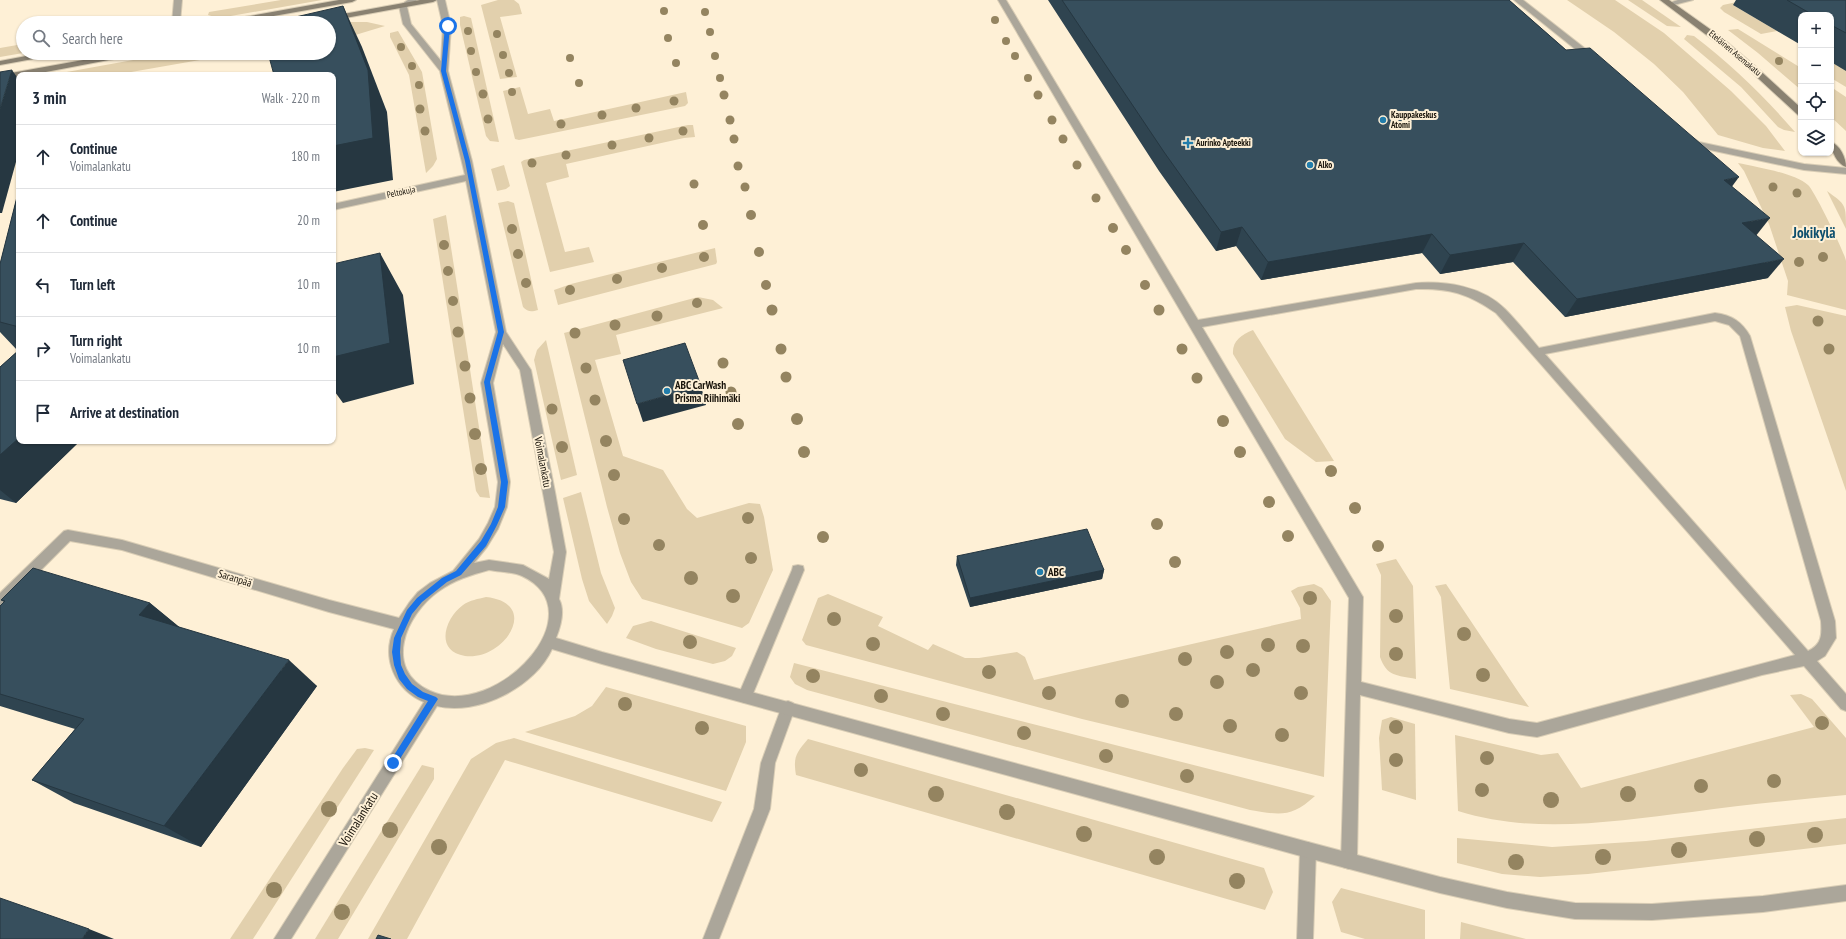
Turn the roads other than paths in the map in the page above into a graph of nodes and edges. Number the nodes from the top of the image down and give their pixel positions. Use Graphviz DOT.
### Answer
graph roads {
  1 [pos="178,0"];
  2 [pos="352,0"];
  3 [pos="413,0"];
  4 [pos="433,0"];
  5 [pos="441,0"];
  6 [pos="1002,0"];
  7 [pos="1518,0"];
  8 [pos="1689,0"];
  9 [pos="1667,2"];
  10 [pos="403,6"];
  11 [pos="177,16"];
  12 [pos="262,16"];
  13 [pos="336,18"];
  14 [pos="16,60"];
  15 [pos="97,60"];
  16 [pos="1598,62"];
  17 [pos="0,63"];
  18 [pos="444,71"];
  19 [pos="32,72"];
  20 [pos="16,75"];
  21 [pos="0,78"];
  22 [pos="1798,110"];
  23 [pos="1684,134"];
  24 [pos="1834,149"];
  25 [pos="1846,164"];
  26 [pos="1846,171"];
  27 [pos="470,176"];
  28 [pos="336,206"];
  29 [pos="1194,325"];
  30 [pos="501,332"];
  31 [pos="1537,352"];
  32 [pos="798,570"];
  33 [pos="458,573"];
  34 [pos="553,598"];
  35 [pos="0,602"];
  36 [pos="402,625"];
  37 [pos="550,642"];
  38 [pos="1806,659"];
  39 [pos="1354,687"];
  40 [pos="745,696"];
  41 [pos="434,699"];
  42 [pos="1846,704"];
  43 [pos="788,708"];
  44 [pos="1308,850"];
  45 [pos="1350,861"];
  46 [pos="1846,893"];
  47 [pos="282,939"];
  48 [pos="711,939"];
  49 [pos="1304,939"];
  1 -- 11 [label="street"];
  2 -- 12 [label="street"];
  3 -- 10 [label="street"];
  4 -- 10 [label="street"];
  5 -- 18 [label="street, Voimalankatu"];
  6 -- 29 [label="street"];
  7 -- 16 [label="street"];
  8 -- 9 [label="street"];
  9 -- 22 [label="street, Eteläinen Asemakatu"];
  10 -- 13 [label="street"];
  10 -- 18 [label="street, Voimalankatu"];
  14 -- 17 [label="street"];
  15 -- 19 [label="street"];
  18 -- 27 [label="street, Voimalankatu"];
  20 -- 21 [label="street"];
  23 -- 26 [label="street"];
  24 -- 25 [label="street"];
  27 -- 28 [label="street, Peltokuja"];
  27 -- 30 [label="street, Voimalankatu"];
  29 -- 31 [label="street"];
  29 -- 39 [label="street"];
  30 -- 33 [label="street, Voimalankatu"];
  30 -- 34 [label="street, Voimalankatu"];
  31 -- 38 [label="street"];
  31 -- 38 [label="street"];
  32 -- 40 [label="street"];
  33 -- 34 [label="street"];
  33 -- 36 [label="street"];
  34 -- 37 [label="street"];
  35 -- 36 [label="street, Saranpää"];
  36 -- 41 [label="street"];
  37 -- 40 [label="street"];
  37 -- 41 [label="street"];
  38 -- 39 [label="street"];
  38 -- 42 [label="street"];
  39 -- 45 [label="street"];
  40 -- 43 [label="street"];
  41 -- 47 [label="street, Voimalankatu"];
  43 -- 44 [label="street"];
  43 -- 48 [label="street"];
  44 -- 45 [label="street"];
  44 -- 49 [label="street"];
  45 -- 46 [label="street"];
}
